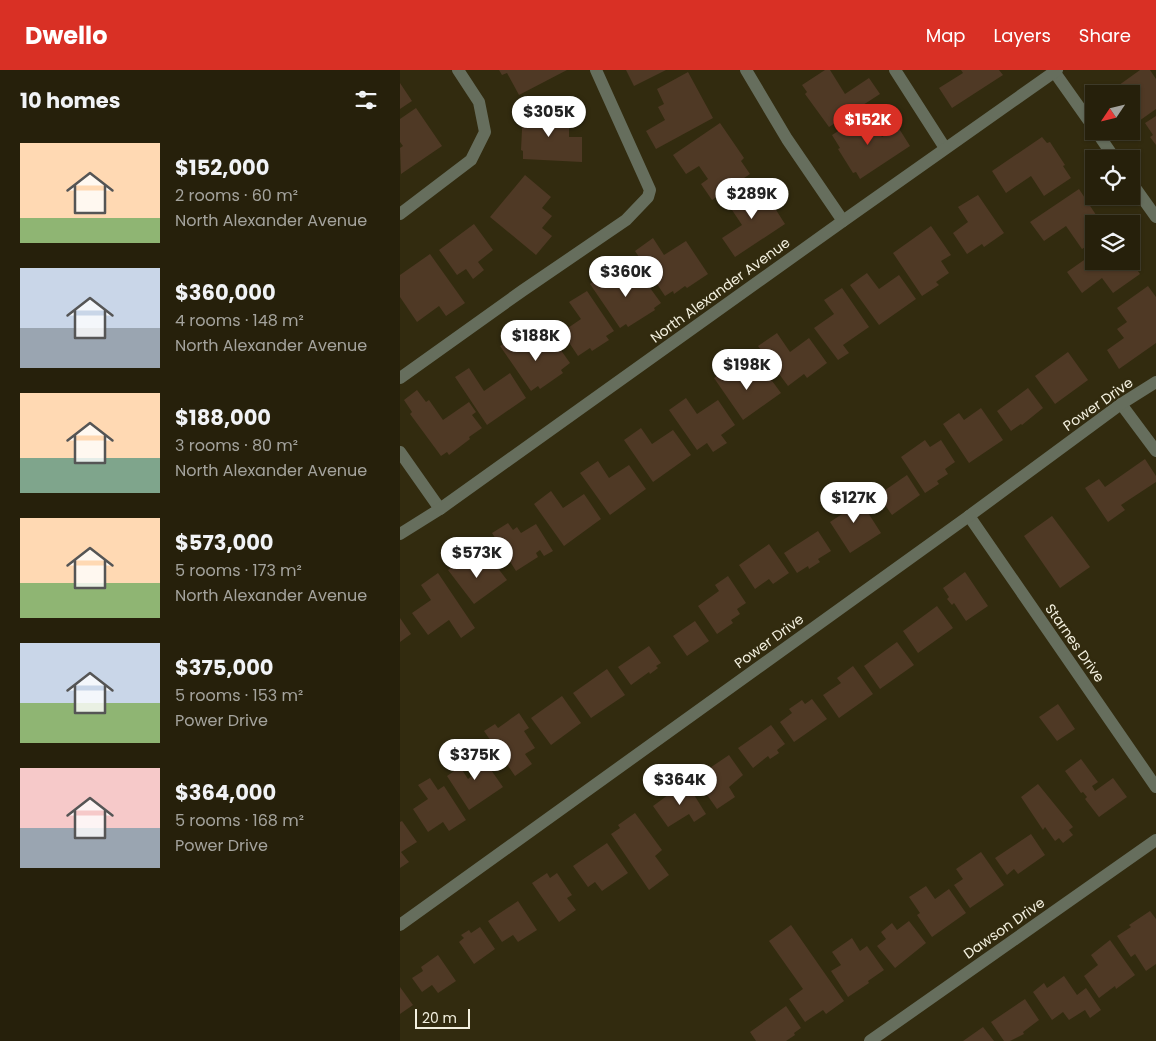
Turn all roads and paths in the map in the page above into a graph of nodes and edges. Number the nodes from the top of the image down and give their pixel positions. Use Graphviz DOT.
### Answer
graph roads {
  1 [pos="458,70"];
  2 [pos="596,70"];
  3 [pos="746,70"];
  4 [pos="895,70"];
  5 [pos="1055,71"];
  6 [pos="1085,115"];
  7 [pos="945,148"];
  8 [pos="1140,195"];
  9 [pos="400,214"];
  10 [pos="1156,217"];
  11 [pos="842,221"];
  12 [pos="400,378"];
  13 [pos="1156,382"];
  14 [pos="1121,404"];
  15 [pos="400,452"];
  16 [pos="1156,452"];
  17 [pos="440,509"];
  18 [pos="969,516"];
  19 [pos="400,534"];
  20 [pos="1156,787"];
  21 [pos="1156,840"];
  22 [pos="400,925"];
  23 [pos="870,1041"];
  1 -- 9 [label="street"];
  2 -- 12 [label="street"];
  3 -- 11 [label="street"];
  4 -- 7 [label="street"];
  5 -- 6 [label="street"];
  5 -- 7 [label="street, North Alexander Avenue"];
  7 -- 11 [label="street, North Alexander Avenue"];
  8 -- 10 [label="street"];
  11 -- 17 [label="street, North Alexander Avenue"];
  13 -- 14 [label="street, Power Drive"];
  14 -- 16 [label="street"];
  14 -- 18 [label="street, Power Drive"];
  15 -- 17 [label="street"];
  17 -- 19 [label="street, North Alexander Avenue"];
  18 -- 20 [label="street, Starnes Drive"];
  18 -- 22 [label="street, Power Drive"];
  21 -- 23 [label="street, Dawson Drive"];
}
